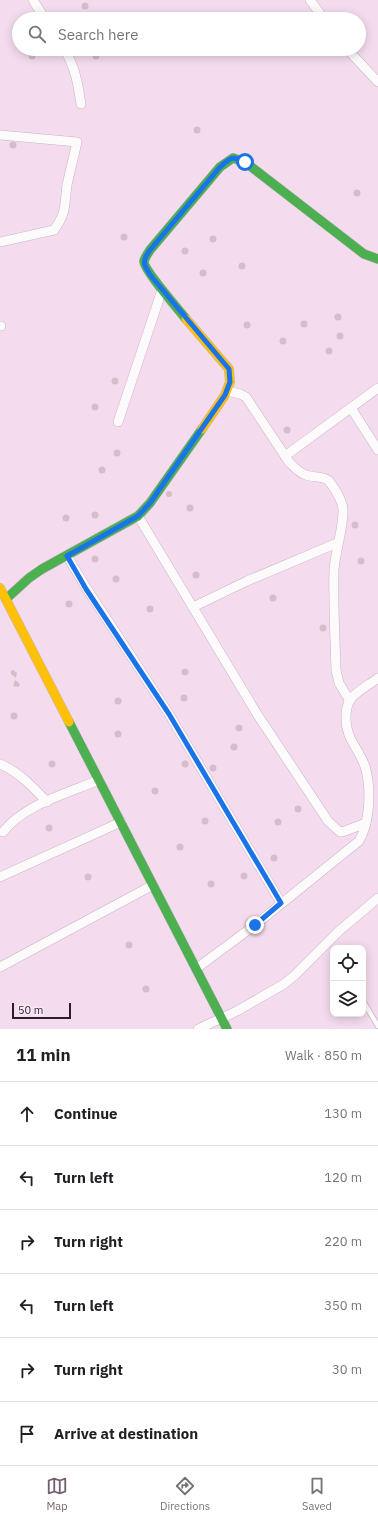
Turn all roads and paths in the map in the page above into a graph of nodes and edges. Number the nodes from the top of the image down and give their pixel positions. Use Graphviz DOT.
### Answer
graph roads {
  1 [pos="33,0"];
  2 [pos="310,0"];
  3 [pos="41,12"];
  4 [pos="319,12"];
  5 [pos="68,56"];
  6 [pos="354,56"];
  7 [pos="378,82"];
  8 [pos="81,104"];
  9 [pos="0,135"];
  10 [pos="0,242"];
  11 [pos="378,259"];
  12 [pos="162,290"];
  13 [pos="378,388"];
  14 [pos="227,391"];
  15 [pos="351,408"];
  16 [pos="118,422"];
  17 [pos="378,450"];
  18 [pos="285,456"];
  19 [pos="138,516"];
  20 [pos="337,543"];
  21 [pos="67,556"];
  22 [pos="0,588"];
  23 [pos="6,600"];
  24 [pos="193,607"];
  25 [pos="378,678"];
  26 [pos="350,700"];
  27 [pos="0,764"];
  28 [pos="99,780"];
  29 [pos="47,802"];
  30 [pos="121,822"];
  31 [pos="366,823"];
  32 [pos="3,832"];
  33 [pos="0,877"];
  34 [pos="153,885"];
  35 [pos="378,898"];
  36 [pos="281,903"];
  37 [pos="0,967"];
  38 [pos="197,968"];
  39 [pos="366,1006"];
  40 [pos="222,1017"];
  41 [pos="378,1026"];
  42 [pos="198,1029"];
  43 [pos="227,1029"];
  1 -- 3 [label="street"];
  2 -- 4 [label="street"];
  5 -- 8 [label="street"];
  6 -- 7 [label="street"];
  9 -- 10 [label="street"];
  11 -- 12 [label="street"];
  12 -- 14 [label="street"];
  12 -- 16 [label="street"];
  13 -- 15 [label="street"];
  14 -- 18 [label="street"];
  14 -- 19 [label="street"];
  15 -- 17 [label="street"];
  15 -- 18 [label="street"];
  18 -- 20 [label="street"];
  19 -- 21 [label="street"];
  19 -- 24 [label="street"];
  20 -- 24 [label="street"];
  20 -- 26 [label="street"];
  21 -- 23 [label="street"];
  21 -- 36 [label="street"];
  22 -- 23 [label="street"];
  23 -- 28 [label="street"];
  24 -- 31 [label="street"];
  25 -- 26 [label="street"];
  26 -- 31 [label="street"];
  27 -- 29 [label="street"];
  28 -- 29 [label="street"];
  28 -- 30 [label="street"];
  29 -- 32 [label="street"];
  30 -- 33 [label="street"];
  30 -- 34 [label="street"];
  31 -- 36 [label="street"];
  34 -- 37 [label="street"];
  34 -- 38 [label="street"];
  35 -- 40 [label="street"];
  36 -- 38 [label="street"];
  38 -- 40 [label="street"];
  39 -- 41 [label="lane"];
  40 -- 42 [label="street"];
  40 -- 43 [label="street"];
}
